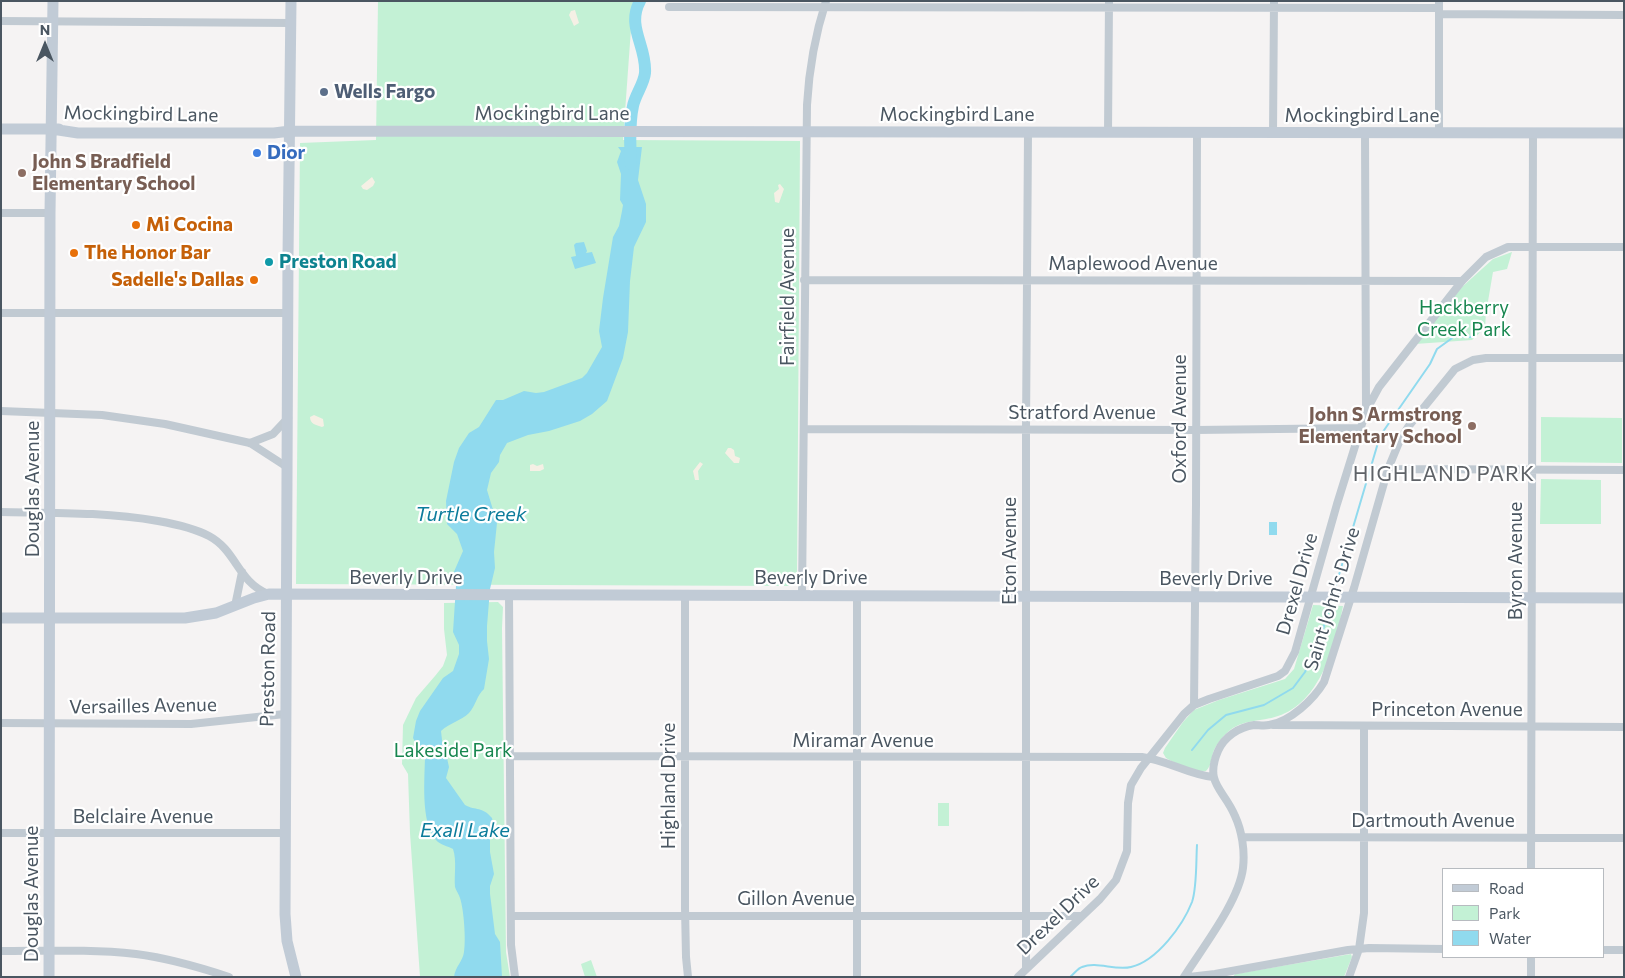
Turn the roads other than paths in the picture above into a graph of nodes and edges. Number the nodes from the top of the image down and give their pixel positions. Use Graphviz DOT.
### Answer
graph roads {
  1 [pos="53,1"];
  2 [pos="291,1"];
  3 [pos="825,4"];
  4 [pos="1109,4"];
  5 [pos="1274,5"];
  6 [pos="670,7"];
  7 [pos="1439,8"];
  8 [pos="1624,15"];
  9 [pos="1,22"];
  10 [pos="53,22"];
  11 [pos="291,23"];
  12 [pos="1,130"];
  13 [pos="52,130"];
  14 [pos="290,131"];
  15 [pos="806,133"];
  16 [pos="1028,133"];
  17 [pos="1108,133"];
  18 [pos="1197,133"];
  19 [pos="1273,133"];
  20 [pos="1365,134"];
  21 [pos="1439,134"];
  22 [pos="1533,134"];
  23 [pos="1624,134"];
  24 [pos="1,213"];
  25 [pos="50,213"];
  26 [pos="1532,246"];
  27 [pos="1624,247"];
  28 [pos="804,280"];
  29 [pos="1027,280"];
  30 [pos="1197,281"];
  31 [pos="1365,281"];
  32 [pos="1462,281"];
  33 [pos="1,313"];
  34 [pos="50,313"];
  35 [pos="288,313"];
  36 [pos="1532,358"];
  37 [pos="1624,358"];
  38 [pos="1,411"];
  39 [pos="1366,411"];
  40 [pos="51,412"];
  41 [pos="288,418"];
  42 [pos="1360,428"];
  43 [pos="804,429"];
  44 [pos="1026,430"];
  45 [pos="1196,430"];
  46 [pos="250,443"];
  47 [pos="287,467"];
  48 [pos="1388,469"];
  49 [pos="1532,470"];
  50 [pos="1624,470"];
  51 [pos="1,512"];
  52 [pos="50,512"];
  53 [pos="242,572"];
  54 [pos="269,594"];
  55 [pos="286,594"];
  56 [pos="509,595"];
  57 [pos="685,596"];
  58 [pos="802,596"];
  59 [pos="857,596"];
  60 [pos="1026,596"];
  61 [pos="1195,597"];
  62 [pos="1310,597"];
  63 [pos="1351,597"];
  64 [pos="1532,598"];
  65 [pos="1624,598"];
  66 [pos="235,606"];
  67 [pos="1,618"];
  68 [pos="50,618"];
  69 [pos="1194,705"];
  70 [pos="285,714"];
  71 [pos="1,723"];
  72 [pos="50,724"];
  73 [pos="1270,725"];
  74 [pos="1364,726"];
  75 [pos="1531,727"];
  76 [pos="1624,727"];
  77 [pos="510,756"];
  78 [pos="685,756"];
  79 [pos="857,757"];
  80 [pos="1026,757"];
  81 [pos="1150,758"];
  82 [pos="1213,777"];
  83 [pos="1,833"];
  84 [pos="49,833"];
  85 [pos="285,833"];
  86 [pos="1242,837"];
  87 [pos="1365,837"];
  88 [pos="1531,838"];
  89 [pos="1624,838"];
  90 [pos="1531,868"];
  91 [pos="685,915"];
  92 [pos="511,916"];
  93 [pos="857,916"];
  94 [pos="1025,916"];
  95 [pos="1082,916"];
  96 [pos="1359,949"];
  97 [pos="1442,949"];
  98 [pos="1605,950"];
  99 [pos="1624,950"];
  100 [pos="1,951"];
  101 [pos="49,951"];
  102 [pos="1531,958"];
  103 [pos="1026,969"];
  104 [pos="1218,975"];
  105 [pos="49,977"];
  106 [pos="229,977"];
  107 [pos="296,977"];
  108 [pos="515,977"];
  109 [pos="688,977"];
  110 [pos="857,977"];
  111 [pos="1018,977"];
  112 [pos="1184,977"];
  113 [pos="1189,977"];
  114 [pos="1350,977"];
  115 [pos="1531,977"];
  1 -- 10 [label="street, Douglas Avenue"];
  2 -- 11 [label="street, Preston Road"];
  3 -- 4 [label="street"];
  3 -- 6 [label="street"];
  3 -- 15 [label="street, Fairfield Avenue"];
  4 -- 5 [label="street"];
  4 -- 17 [label="street"];
  5 -- 7 [label="street"];
  5 -- 19 [label="street"];
  7 -- 8 [label="street"];
  7 -- 21 [label="street"];
  9 -- 10 [label="street"];
  10 -- 11 [label="street"];
  10 -- 13 [label="street, Douglas Avenue"];
  11 -- 14 [label="street, Preston Road"];
  12 -- 13 [label="street, Mockingbird Lane"];
  13 -- 14 [label="street, Mockingbird Lane"];
  13 -- 25 [label="street, Douglas Avenue"];
  14 -- 15 [label="street, Mockingbird Lane"];
  14 -- 35 [label="street, Preston Road"];
  15 -- 16 [label="street, Mockingbird Lane"];
  15 -- 28 [label="street, Fairfield Avenue"];
  16 -- 17 [label="street, Mockingbird Lane"];
  16 -- 29 [label="street, Eton Avenue"];
  17 -- 18 [label="street, Mockingbird Lane"];
  18 -- 19 [label="street, Mockingbird Lane"];
  18 -- 30 [label="street, Oxford Avenue"];
  19 -- 20 [label="street, Mockingbird Lane"];
  20 -- 21 [label="street, Mockingbird Lane"];
  20 -- 31 [label="street"];
  21 -- 22 [label="street, Mockingbird Lane"];
  22 -- 23 [label="street, Mockingbird Lane"];
  22 -- 26 [label="street, Byron Avenue"];
  24 -- 25 [label="street"];
  25 -- 34 [label="street, Douglas Avenue"];
  26 -- 27 [label="street, Drexel Drive"];
  26 -- 32 [label="street, Drexel Drive"];
  26 -- 36 [label="street, Byron Avenue"];
  28 -- 29 [label="street, Maplewood Avenue"];
  28 -- 43 [label="street, Fairfield Avenue"];
  29 -- 30 [label="street, Maplewood Avenue"];
  29 -- 44 [label="street, Eton Avenue"];
  30 -- 31 [label="street, Maplewood Avenue"];
  30 -- 45 [label="street, Oxford Avenue"];
  31 -- 32 [label="street, Maplewood Avenue"];
  31 -- 39 [label="street"];
  32 -- 39 [label="street, Drexel Drive"];
  33 -- 34 [label="street"];
  34 -- 35 [label="street"];
  34 -- 40 [label="street, Douglas Avenue"];
  35 -- 41 [label="street, Preston Road"];
  36 -- 37 [label="street, Saint John's Drive"];
  36 -- 48 [label="street, Saint John's Drive"];
  36 -- 49 [label="street, Byron Avenue"];
  38 -- 40 [label="street"];
  39 -- 42 [label="street, Drexel Drive"];
  40 -- 46 [label="street"];
  40 -- 52 [label="street, Douglas Avenue"];
  41 -- 46 [label="street"];
  41 -- 47 [label="street, Preston Road"];
  42 -- 45 [label="street, Stratford Avenue"];
  42 -- 62 [label="street, Drexel Drive"];
  43 -- 44 [label="street, Stratford Avenue"];
  43 -- 58 [label="street, Fairfield Avenue"];
  44 -- 45 [label="street, Stratford Avenue"];
  44 -- 60 [label="street, Eton Avenue"];
  45 -- 61 [label="street, Oxford Avenue"];
  46 -- 47 [label="street"];
  47 -- 55 [label="street, Preston Road"];
  48 -- 49 [label="street"];
  48 -- 63 [label="street, Saint John's Drive"];
  49 -- 50 [label="street"];
  49 -- 64 [label="street, Byron Avenue"];
  51 -- 52 [label="street"];
  52 -- 53 [label="street"];
  52 -- 68 [label="street, Douglas Avenue"];
  53 -- 54 [label="street"];
  53 -- 66 [label="street"];
  54 -- 55 [label="street, Beverly Drive"];
  54 -- 66 [label="street, Beverly Drive"];
  55 -- 56 [label="street, Beverly Drive"];
  55 -- 70 [label="street, Preston Road"];
  56 -- 57 [label="street, Beverly Drive"];
  56 -- 77 [label="street"];
  57 -- 58 [label="street, Beverly Drive"];
  57 -- 78 [label="street, Highland Drive"];
  58 -- 59 [label="street, Beverly Drive"];
  59 -- 60 [label="street, Beverly Drive"];
  59 -- 79 [label="street"];
  60 -- 61 [label="street, Beverly Drive"];
  60 -- 80 [label="street, Eton Avenue"];
  61 -- 62 [label="street, Beverly Drive"];
  61 -- 69 [label="street, Oxford Avenue"];
  62 -- 63 [label="street, Beverly Drive"];
  62 -- 69 [label="street, Drexel Drive"];
  63 -- 64 [label="street, Beverly Drive"];
  63 -- 73 [label="street, Saint John's Drive"];
  64 -- 65 [label="street, Beverly Drive"];
  64 -- 75 [label="street, Byron Avenue"];
  66 -- 68 [label="street, Beverly Drive"];
  67 -- 68 [label="street, Beverly Drive"];
  68 -- 72 [label="street, Douglas Avenue"];
  69 -- 81 [label="street, Drexel Drive"];
  70 -- 72 [label="street, Versailles Avenue"];
  70 -- 85 [label="street, Preston Road"];
  71 -- 72 [label="street, Versailles Avenue"];
  72 -- 84 [label="street, Douglas Avenue"];
  73 -- 74 [label="street, Princeton Avenue"];
  73 -- 82 [label="street, Saint John's Drive"];
  74 -- 75 [label="street, Princeton Avenue"];
  74 -- 87 [label="street"];
  75 -- 76 [label="street, Princeton Avenue"];
  75 -- 88 [label="street, Byron Avenue"];
  77 -- 78 [label="street, Miramar Avenue"];
  77 -- 92 [label="street"];
  78 -- 79 [label="street, Miramar Avenue"];
  78 -- 91 [label="street, Highland Drive"];
  79 -- 80 [label="street, Miramar Avenue"];
  79 -- 93 [label="street"];
  80 -- 81 [label="street, Miramar Avenue"];
  80 -- 94 [label="street, Eton Avenue"];
  81 -- 82 [label="street, Miramar Avenue"];
  81 -- 95 [label="street, Drexel Drive"];
  82 -- 86 [label="street"];
  83 -- 84 [label="street, Belclaire Avenue"];
  84 -- 85 [label="street, Belclaire Avenue"];
  84 -- 101 [label="street, Douglas Avenue"];
  85 -- 107 [label="street, Preston Road"];
  86 -- 87 [label="street, Dartmouth Avenue"];
  86 -- 112 [label="street"];
  87 -- 88 [label="street, Dartmouth Avenue"];
  87 -- 96 [label="street"];
  88 -- 89 [label="street, Dartmouth Avenue"];
  88 -- 90 [label="street, Byron Avenue"];
  91 -- 92 [label="street, Gillon Avenue"];
  91 -- 93 [label="street, Gillon Avenue"];
  91 -- 109 [label="street, Highland Drive"];
  92 -- 108 [label="street"];
  93 -- 94 [label="street, Gillon Avenue"];
  93 -- 110 [label="street"];
  94 -- 95 [label="street, Gillon Avenue"];
  94 -- 103 [label="street, Eton Avenue"];
  95 -- 103 [label="street, Drexel Drive"];
  96 -- 97 [label="street"];
  96 -- 104 [label="street"];
  96 -- 114 [label="street"];
  98 -- 99 [label="street"];
  100 -- 101 [label="street"];
  101 -- 105 [label="street, Douglas Avenue"];
  101 -- 106 [label="street"];
  102 -- 115 [label="street"];
  103 -- 111 [label="street, Drexel Drive"];
  104 -- 113 [label="street"];
}
